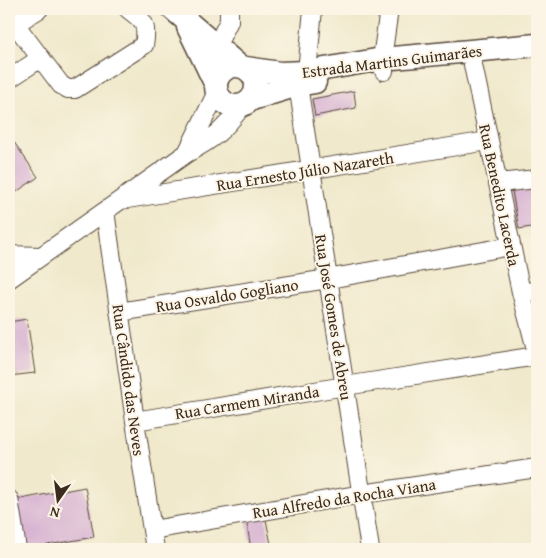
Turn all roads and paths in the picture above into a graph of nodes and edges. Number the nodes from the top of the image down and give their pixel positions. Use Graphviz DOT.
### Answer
graph roads {
  1 [pos="39,9"];
  2 [pos="128,9"];
  3 [pos="229,9"];
  4 [pos="313,9"];
  5 [pos="389,9"];
  6 [pos="179,14"];
  7 [pos="12,26"];
  8 [pos="537,45"];
  9 [pos="216,47"];
  10 [pos="41,58"];
  11 [pos="537,60"];
  12 [pos="383,65"];
  13 [pos="473,65"];
  14 [pos="242,67"];
  15 [pos="302,78"];
  16 [pos="9,79"];
  17 [pos="216,89"];
  18 [pos="247,103"];
  19 [pos="488,141"];
  20 [pos="187,153"];
  21 [pos="311,171"];
  22 [pos="537,179"];
  23 [pos="498,183"];
  24 [pos="121,200"];
  25 [pos="105,211"];
  26 [pos="511,246"];
  27 [pos="9,255"];
  28 [pos="41,256"];
  29 [pos="9,279"];
  30 [pos="328,279"];
  31 [pos="529,291"];
  32 [pos="119,312"];
  33 [pos="537,355"];
  34 [pos="345,386"];
  35 [pos="135,421"];
  36 [pos="537,468"];
  37 [pos="362,494"];
  38 [pos="9,499"];
  39 [pos="152,530"];
  40 [pos="17,549"];
  41 [pos="155,549"];
  42 [pos="370,549"];
  1 -- 7 [label="street"];
  2 -- 10 [label="street"];
  3 -- 9 [label="street"];
  4 -- 15 [label="street, Rua José Gomes de Abreu"];
  5 -- 12 [label="street"];
  6 -- 9 [label="main road"];
  6 -- 17 [label="main road"];
  7 -- 10 [label="street"];
  8 -- 12 [label="main road, Estrada Martins Guimarães"];
  9 -- 14 [label="main road"];
  10 -- 16 [label="street"];
  11 -- 13 [label="main road, Estrada Martins Guimarães"];
  12 -- 13 [label="main road, Estrada Martins Guimarães"];
  12 -- 15 [label="main road, Estrada Martins Guimarães"];
  13 -- 19 [label="street, Rua Benedito Lacerda"];
  14 -- 15 [label="main road, Estrada Martins Guimarães"];
  14 -- 17 [label="main road"];
  14 -- 18 [label="main road"];
  15 -- 18 [label="main road, Estrada Martins Guimarães"];
  15 -- 21 [label="street, Rua José Gomes de Abreu"];
  17 -- 18 [label="main road"];
  17 -- 20 [label="street"];
  18 -- 20 [label="street"];
  19 -- 21 [label="street, Rua Ernesto Júlio Nazareth"];
  19 -- 23 [label="street, Rua Benedito Lacerda"];
  20 -- 24 [label="street"];
  21 -- 24 [label="street, Rua Ernesto Júlio Nazareth"];
  21 -- 30 [label="street, Rua José Gomes de Abreu"];
  22 -- 23 [label="street"];
  23 -- 26 [label="street, Rua Benedito Lacerda"];
  24 -- 25 [label="street"];
  25 -- 28 [label="street"];
  25 -- 32 [label="street, Rua Cândido das Neves"];
  26 -- 30 [label="street, Rua Osvaldo Gogliano"];
  26 -- 31 [label="street, Rua Benedito Lacerda"];
  27 -- 28 [label="street"];
  28 -- 29 [label="street"];
  30 -- 32 [label="street, Rua Osvaldo Gogliano"];
  30 -- 34 [label="street, Rua José Gomes de Abreu"];
  31 -- 33 [label="street, Rua Benedito Lacerda"];
  32 -- 35 [label="street, Rua Cândido das Neves"];
  33 -- 34 [label="street, Rua Carmem Miranda"];
  34 -- 35 [label="street, Rua Carmem Miranda"];
  34 -- 37 [label="street, Rua José Gomes de Abreu"];
  35 -- 39 [label="street, Rua Cândido das Neves"];
  36 -- 37 [label="street, Rua Alfredo da Rocha Viana"];
  37 -- 39 [label="street, Rua Alfredo da Rocha Viana"];
  37 -- 42 [label="street, Rua José Gomes de Abreu"];
  38 -- 40 [label="street"];
  39 -- 41 [label="street, Rua Cândido das Neves"];
}
